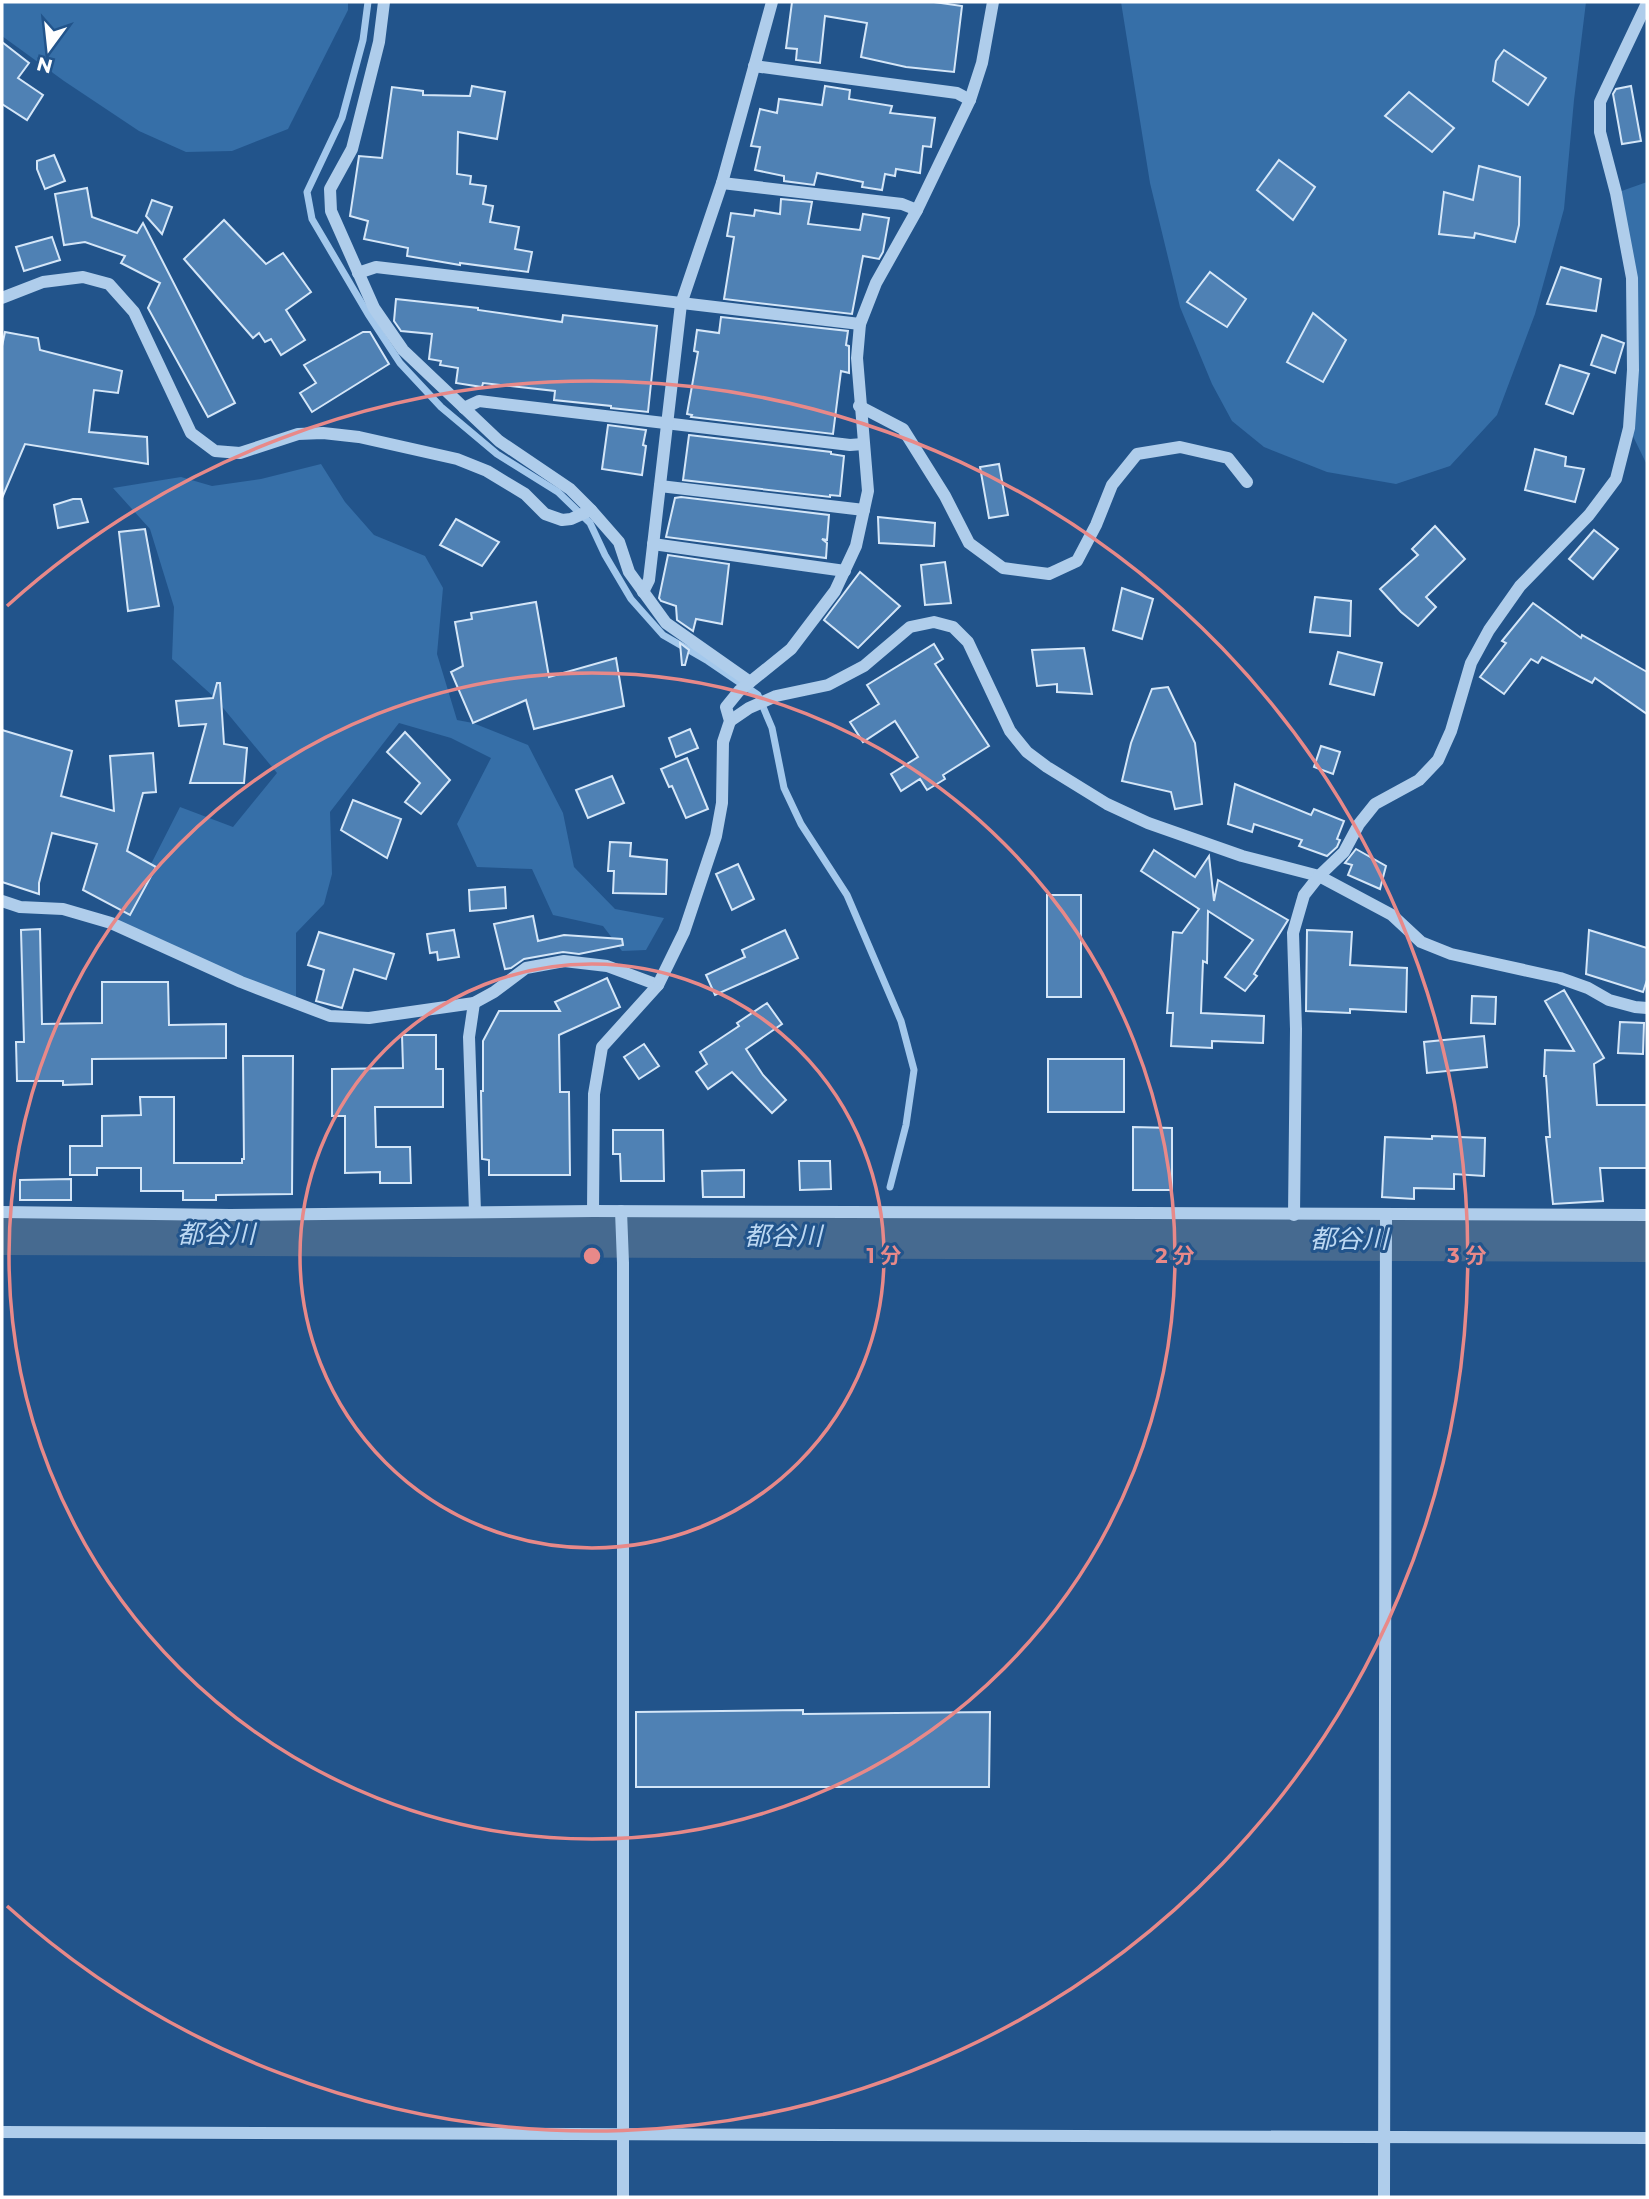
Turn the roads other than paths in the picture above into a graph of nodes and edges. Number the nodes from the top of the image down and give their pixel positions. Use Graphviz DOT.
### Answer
graph roads {
  1 [pos="384,2"];
  2 [pos="772,2"];
  3 [pos="993,2"];
  4 [pos="1647,2"];
  5 [pos="754,66"];
  6 [pos="970,100"];
  7 [pos="722,183"];
  8 [pos="917,209"];
  9 [pos="358,273"];
  10 [pos="2,298"];
  11 [pos="681,304"];
  12 [pos="860,324"];
  13 [pos="859,406"];
  14 [pos="464,408"];
  15 [pos="667,423"];
  16 [pos="863,444"];
  17 [pos="1247,482"];
  18 [pos="660,486"];
  19 [pos="864,510"];
  20 [pos="589,511"];
  21 [pos="653,544"];
  22 [pos="845,570"];
  23 [pos="643,592"];
  24 [pos="750,682"];
  25 [pos="730,721"];
  26 [pos="1319,876"];
  27 [pos="2,901"];
  28 [pos="658,985"];
  29 [pos="474,1003"];
  30 [pos="1647,1009"];
  31 [pos="593,1211"];
  32 [pos="2,1212"];
  33 [pos="475,1212"];
  34 [pos="1294,1215"];
  35 [pos="1647,1215"];
  36 [pos="621,1217"];
  37 [pos="1386,1221"];
  38 [pos="2,2132"];
  39 [pos="622,2133"];
  40 [pos="1384,2138"];
  41 [pos="1647,2138"];
  42 [pos="623,2197"];
  43 [pos="1384,2197"];
  1 -- 9 [label="street"];
  2 -- 5 [label="street"];
  3 -- 6 [label="street"];
  4 -- 26 [label="street"];
  5 -- 6 [label="street"];
  5 -- 7 [label="street"];
  6 -- 8 [label="street"];
  7 -- 8 [label="street"];
  7 -- 11 [label="street"];
  8 -- 12 [label="street"];
  9 -- 11 [label="street"];
  9 -- 14 [label="street"];
  10 -- 20 [label="street"];
  11 -- 12 [label="street"];
  11 -- 15 [label="street"];
  12 -- 13 [label="street"];
  13 -- 16 [label="street"];
  13 -- 17 [label="street"];
  14 -- 15 [label="street"];
  14 -- 20 [label="street"];
  15 -- 16 [label="street"];
  15 -- 18 [label="street"];
  16 -- 19 [label="street"];
  18 -- 19 [label="street"];
  18 -- 21 [label="street"];
  19 -- 22 [label="street"];
  20 -- 23 [label="street"];
  21 -- 22 [label="street"];
  21 -- 23 [label="street"];
  22 -- 24 [label="street"];
  23 -- 24 [label="street"];
  24 -- 25 [label="street"];
  25 -- 26 [label="street"];
  25 -- 28 [label="street"];
  26 -- 30 [label="street"];
  26 -- 34 [label="street"];
  27 -- 29 [label="street"];
  28 -- 29 [label="street"];
  28 -- 31 [label="street"];
  29 -- 33 [label="street"];
  31 -- 33 [label="street"];
  31 -- 36 [label="street"];
  32 -- 33 [label="street"];
  34 -- 36 [label="street"];
  34 -- 37 [label="street"];
  35 -- 37 [label="street"];
  36 -- 39 [label="street"];
  37 -- 40 [label="street"];
  38 -- 39 [label="street"];
  39 -- 40 [label="street"];
  39 -- 42 [label="street"];
  40 -- 41 [label="street"];
  40 -- 43 [label="street"];
}
